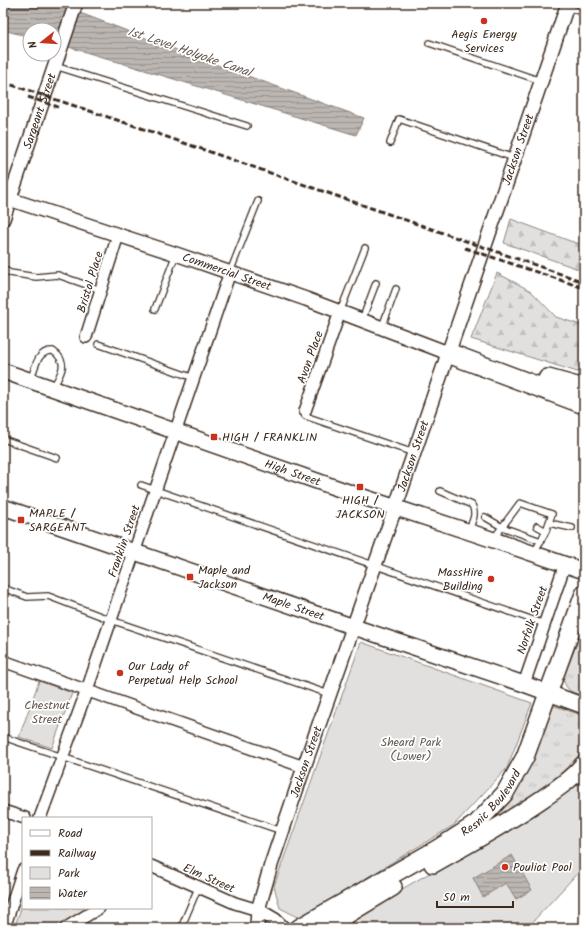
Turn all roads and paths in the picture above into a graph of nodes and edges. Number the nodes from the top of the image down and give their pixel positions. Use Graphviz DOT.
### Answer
graph roads {
  1 [pos="76,3"];
  2 [pos="568,5"];
  3 [pos="584,13"];
  4 [pos="429,43"];
  5 [pos="55,66"];
  6 [pos="541,81"];
  7 [pos="247,126"];
  8 [pos="390,143"];
  9 [pos="514,158"];
  10 [pos="6,198"];
  11 [pos="258,201"];
  12 [pos="3,219"];
  13 [pos="118,235"];
  14 [pos="365,248"];
  15 [pos="176,254"];
  16 [pos="3,270"];
  17 [pos="230,272"];
  18 [pos="376,283"];
  19 [pos="396,289"];
  20 [pos="101,290"];
  21 [pos="155,309"];
  22 [pos="340,312"];
  23 [pos="362,320"];
  24 [pos="382,328"];
  25 [pos="86,337"];
  26 [pos="98,344"];
  27 [pos="448,353"];
  28 [pos="3,372"];
  29 [pos="194,378"];
  30 [pos="30,381"];
  31 [pos="52,389"];
  32 [pos="584,389"];
  33 [pos="584,404"];
  34 [pos="305,411"];
  35 [pos="176,431"];
  36 [pos="3,439"];
  37 [pos="414,453"];
  38 [pos="57,458"];
  39 [pos="141,485"];
  40 [pos="155,490"];
  41 [pos="440,492"];
  42 [pos="3,507"];
  43 [pos="396,508"];
  44 [pos="485,517"];
  45 [pos="549,523"];
  46 [pos="537,526"];
  47 [pos="502,527"];
  48 [pos="572,528"];
  49 [pos="468,531"];
  50 [pos="546,531"];
  51 [pos="493,540"];
  52 [pos="537,547"];
  53 [pos="134,552"];
  54 [pos="565,564"];
  55 [pos="375,566"];
  56 [pos="584,571"];
  57 [pos="3,588"];
  58 [pos="584,594"];
  59 [pos="111,620"];
  60 [pos="544,624"];
  61 [pos="354,627"];
  62 [pos="3,661"];
  63 [pos="524,684"];
  64 [pos="87,690"];
  65 [pos="548,693"];
  66 [pos="330,694"];
  67 [pos="584,706"];
  68 [pos="3,737"];
  69 [pos="63,757"];
  70 [pos="584,764"];
  71 [pos="304,767"];
  72 [pos="3,811"];
  73 [pos="22,817"];
  74 [pos="40,817"];
  75 [pos="282,831"];
  76 [pos="152,866"];
  77 [pos="22,873"];
  78 [pos="198,888"];
  79 [pos="97,909"];
  80 [pos="258,910"];
  81 [pos="4,928"];
  82 [pos="66,928"];
  83 [pos="181,928"];
  84 [pos="258,928"];
  85 [pos="283,928"];
  86 [pos="299,928"];
  87 [pos="324,928"];
  1 -- 5 [label="street, Sargeant Street"];
  2 -- 3 [label="lane"];
  2 -- 6 [label="street, Jackson Street"];
  4 -- 6 [label="lane"];
  5 -- 7 [label="lane"];
  5 -- 10 [label="street, Sargeant Street"];
  6 -- 9 [label="street, Jackson Street"];
  8 -- 9 [label="lane"];
  9 -- 27 [label="street, Jackson Street"];
  10 -- 12 [label="street, Sargeant Street"];
  10 -- 13 [label="street, Commercial Street"];
  11 -- 17 [label="lane"];
  13 -- 15 [label="street, Commercial Street"];
  13 -- 20 [label="street, Bristol Place"];
  14 -- 22 [label="lane"];
  15 -- 17 [label="street, Commercial Street"];
  15 -- 21 [label="lane"];
  16 -- 20 [label="lane"];
  17 -- 22 [label="street, Commercial Street"];
  17 -- 29 [label="street, Franklin Street"];
  18 -- 23 [label="lane"];
  19 -- 24 [label="lane"];
  20 -- 25 [label="street, Bristol Place"];
  22 -- 23 [label="street, Commercial Street"];
  22 -- 34 [label="street, Avon Place"];
  23 -- 24 [label="street, Commercial Street"];
  24 -- 27 [label="street, Commercial Street"];
  26 -- 29 [label="lane"];
  27 -- 32 [label="highway"];
  27 -- 33 [label="highway"];
  27 -- 37 [label="street, Jackson Street"];
  28 -- 30 [label="main road, High Street"];
  29 -- 35 [label="street, Franklin Street"];
  30 -- 31 [label="main road, High Street"];
  30 -- 31 [label="lane"];
  31 -- 35 [label="main road, High Street"];
  34 -- 37 [label="lane"];
  35 -- 40 [label="street, Franklin Street"];
  35 -- 43 [label="main road, High Street"];
  36 -- 38 [label="lane"];
  37 -- 43 [label="street, Jackson Street"];
  39 -- 40 [label="lane"];
  40 -- 53 [label="street, Franklin Street"];
  40 -- 55 [label="lane"];
  41 -- 49 [label="lane"];
  42 -- 53 [label="main road, Maple Street"];
  43 -- 49 [label="main road, High Street"];
  43 -- 55 [label="street, Jackson Street"];
  44 -- 47 [label="lane"];
  45 -- 47 [label="lane"];
  45 -- 48 [label="lane"];
  45 -- 50 [label="lane"];
  46 -- 50 [label="lane"];
  47 -- 51 [label="lane"];
  47 -- 52 [label="lane"];
  49 -- 51 [label="main road, High Street"];
  50 -- 52 [label="lane"];
  51 -- 52 [label="main road, High Street"];
  52 -- 54 [label="main road, High Street"];
  53 -- 59 [label="street, Franklin Street"];
  53 -- 61 [label="main road, Maple Street"];
  54 -- 56 [label="main road, High Street"];
  54 -- 60 [label="street, Norfolk Street"];
  55 -- 60 [label="lane"];
  55 -- 61 [label="street, Jackson Street"];
  57 -- 59 [label="lane"];
  58 -- 65 [label="main road, Resnic Boulevard"];
  59 -- 64 [label="street, Franklin Street"];
  59 -- 66 [label="lane"];
  60 -- 63 [label="street, Norfolk Street"];
  61 -- 63 [label="main road, Maple Street"];
  61 -- 66 [label="street, Jackson Street"];
  62 -- 64 [label="street"];
  63 -- 65 [label="main road, Maple Street"];
  64 -- 69 [label="street, Franklin Street"];
  64 -- 71 [label="street"];
  65 -- 67 [label="main road, Maple Street"];
  65 -- 86 [label="main road, Resnic Boulevard"];
  66 -- 71 [label="street, Jackson Street"];
  68 -- 69 [label="lane"];
  69 -- 74 [label="street, Franklin Street"];
  69 -- 75 [label="lane"];
  70 -- 87 [label="main road, Resnic Boulevard"];
  71 -- 75 [label="street, Jackson Street"];
  72 -- 73 [label="street"];
  75 -- 80 [label="street, Jackson Street"];
  76 -- 78 [label="street, Elm Street"];
  77 -- 81 [label="street"];
  78 -- 80 [label="street, Elm Street"];
  78 -- 83 [label="lane"];
  79 -- 82 [label="street"];
  80 -- 84 [label="street, Jackson Street"];
  80 -- 85 [label="street"];
}
